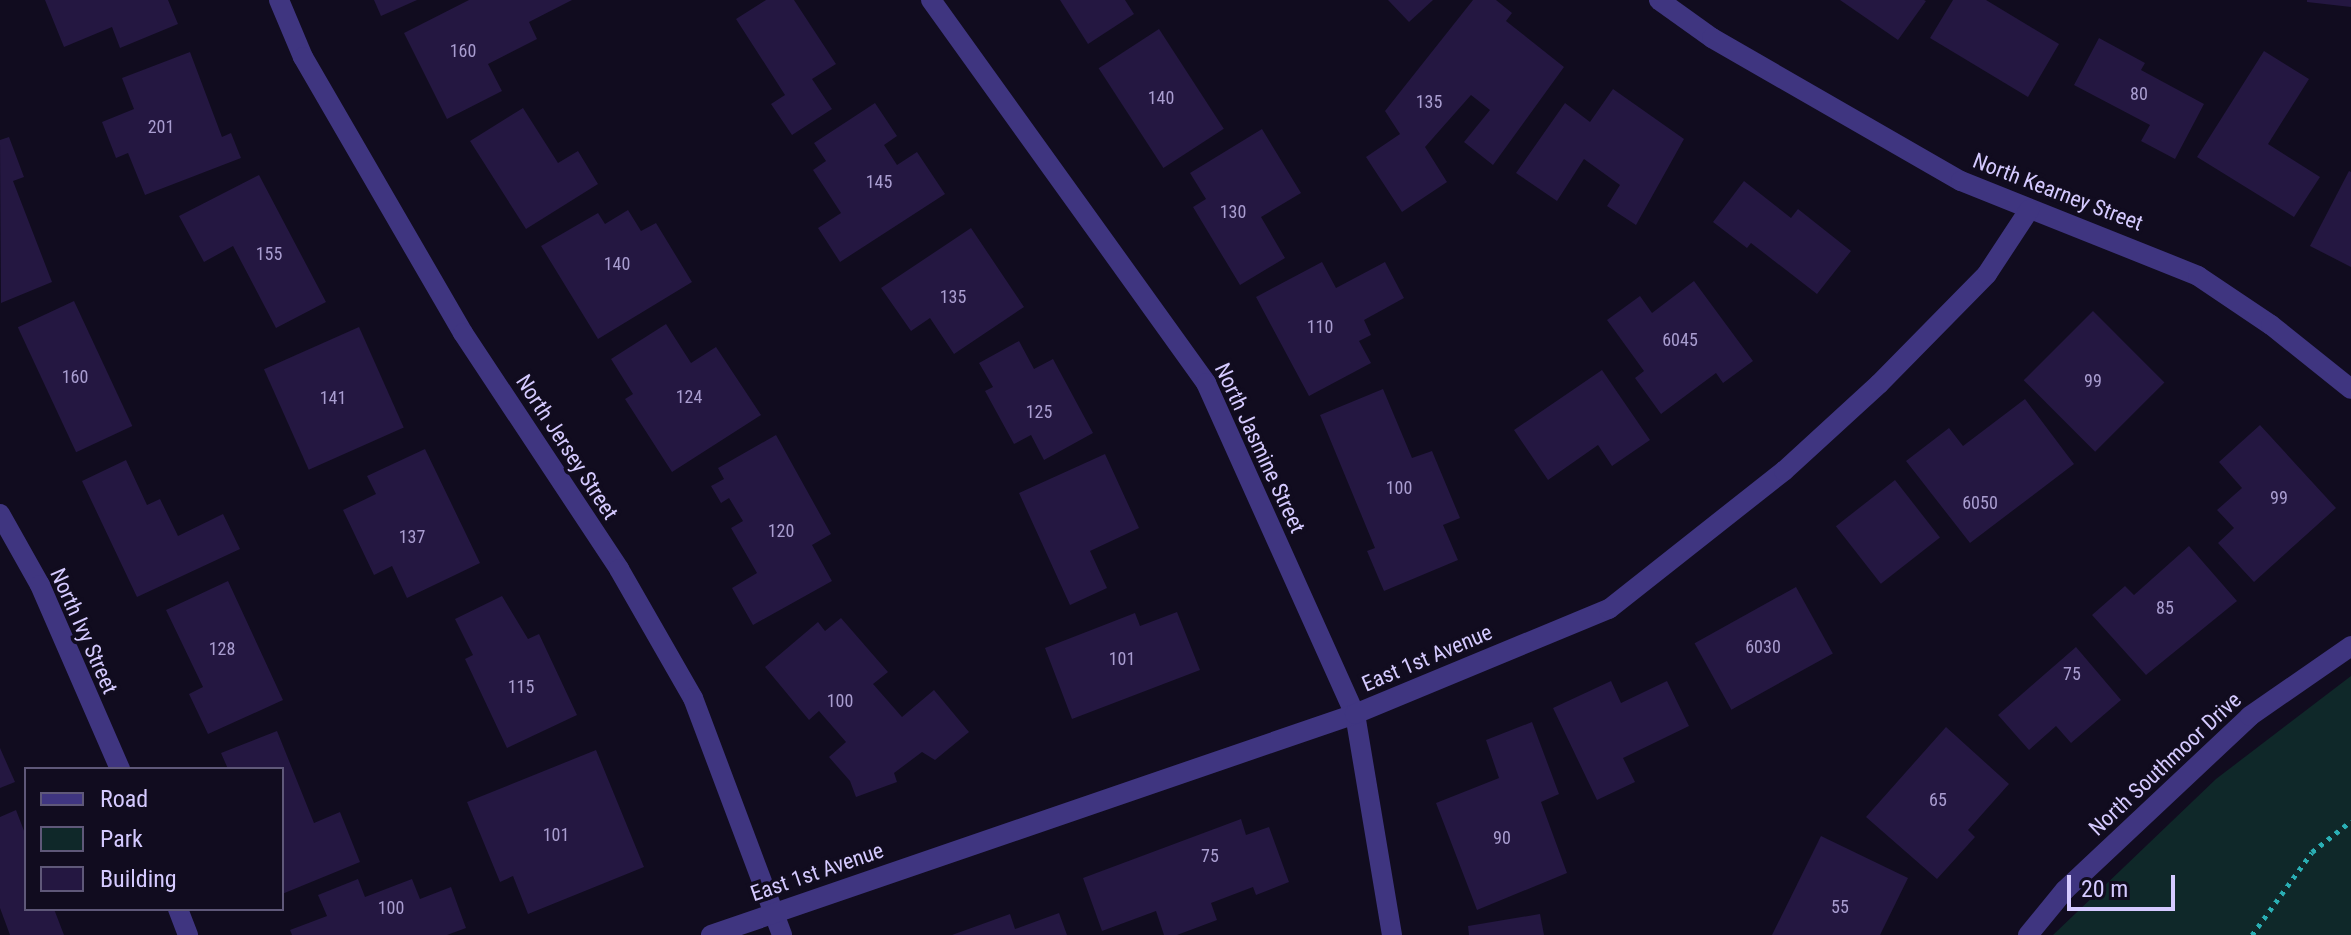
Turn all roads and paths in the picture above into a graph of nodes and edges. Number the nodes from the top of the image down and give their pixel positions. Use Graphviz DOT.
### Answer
graph roads {
  1 [pos="279,0"];
  2 [pos="931,0"];
  3 [pos="1659,0"];
  4 [pos="2029,210"];
  5 [pos="2351,389"];
  6 [pos="0,514"];
  7 [pos="2351,646"];
  8 [pos="1355,714"];
  9 [pos="119,767"];
  10 [pos="2351,821"];
  11 [pos="179,911"];
  12 [pos="777,912"];
  13 [pos="188,935"];
  14 [pos="711,935"];
  15 [pos="782,935"];
  16 [pos="1392,935"];
  17 [pos="2028,935"];
  18 [pos="2252,935"];
  1 -- 12 [label="street, North Jersey Street"];
  2 -- 8 [label="street, North Jasmine Street"];
  3 -- 4 [label="street, North Kearney Street"];
  4 -- 5 [label="street, North Kearney Street"];
  4 -- 8 [label="street, East 1st Avenue"];
  6 -- 9 [label="street, North Ivy Street"];
  7 -- 17 [label="street, North Southmoor Drive"];
  8 -- 12 [label="street, East 1st Avenue"];
  8 -- 16 [label="street, North Jasmine Street"];
  10 -- 18 [label="path"];
  11 -- 13 [label="street"];
  12 -- 14 [label="street, East 1st Avenue"];
  12 -- 15 [label="street, North Jersey Street"];
}
